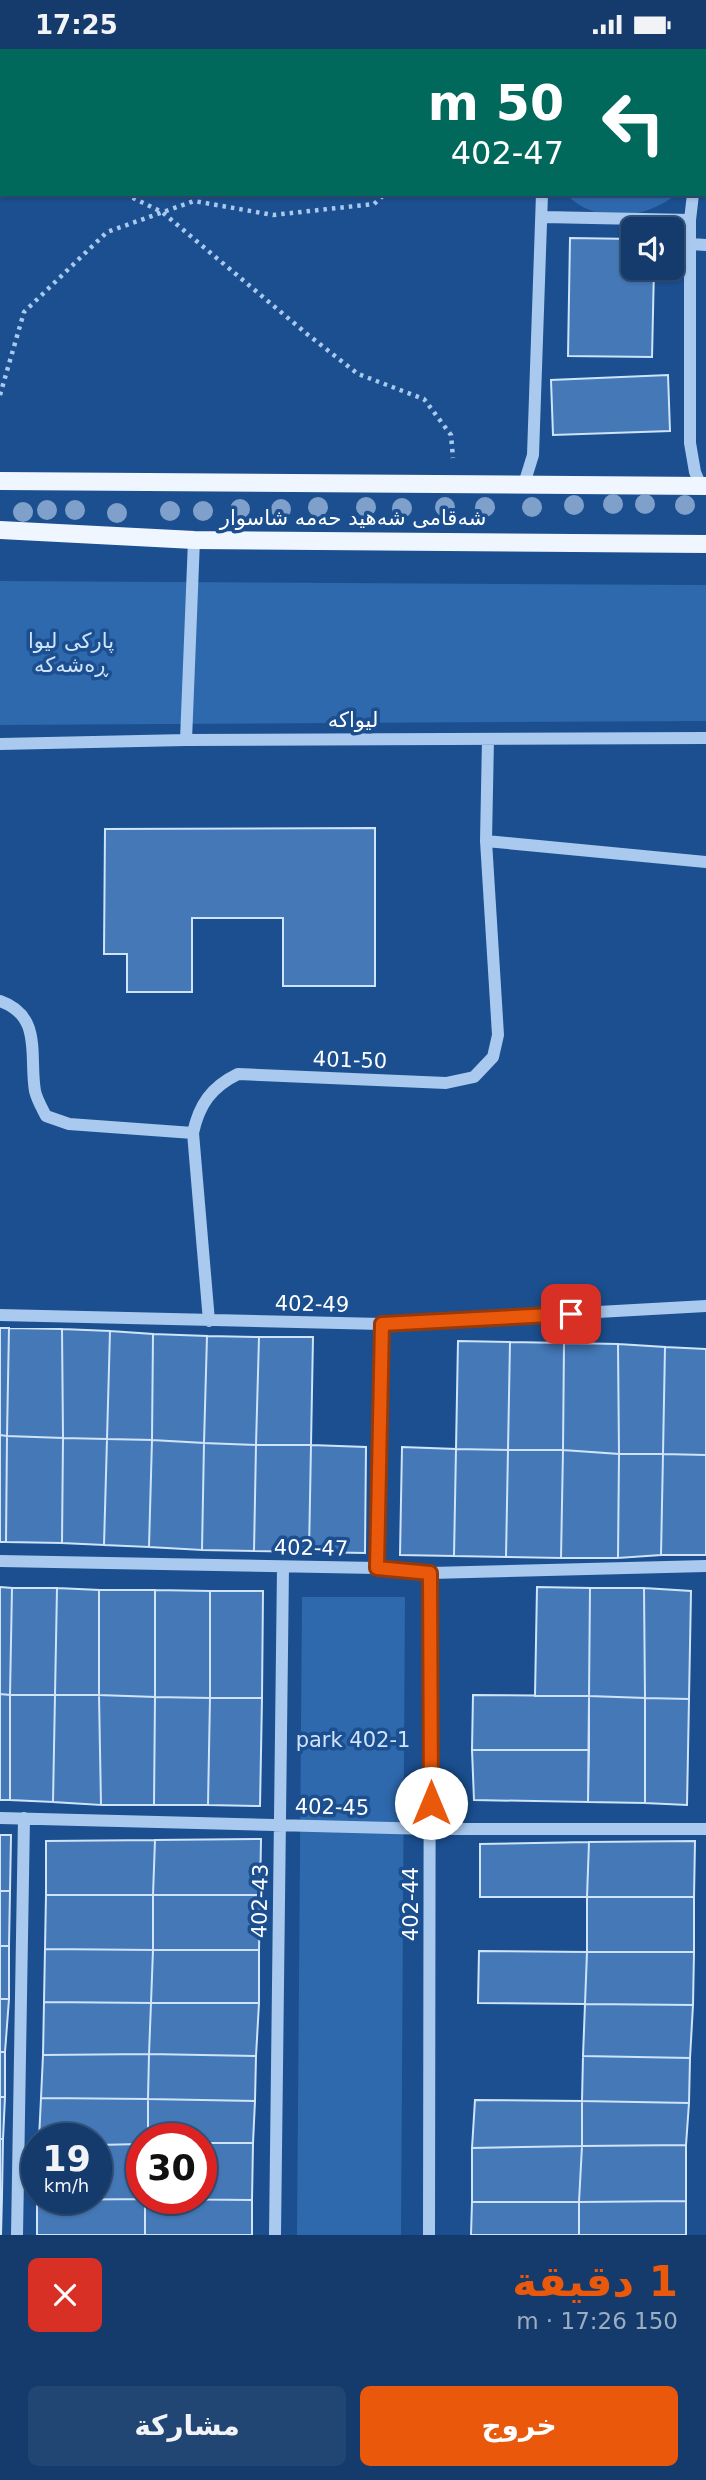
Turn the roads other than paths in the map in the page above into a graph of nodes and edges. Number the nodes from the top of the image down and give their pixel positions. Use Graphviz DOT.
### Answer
graph roads {
  1 [pos="542,196"];
  2 [pos="693,196"];
  3 [pos="543,217"];
  4 [pos="690,220"];
  5 [pos="691,244"];
  6 [pos="706,245"];
  7 [pos="0,481"];
  8 [pos="524,484"];
  9 [pos="703,485"];
  10 [pos="0,530"];
  11 [pos="194,540"];
  12 [pos="706,544"];
  13 [pos="706,738"];
  14 [pos="488,739"];
  15 [pos="186,740"];
  16 [pos="0,744"];
  17 [pos="486,841"];
  18 [pos="706,862"];
  19 [pos="0,1001"];
  20 [pos="193,1133"];
  21 [pos="706,1307"];
  22 [pos="0,1315"];
  23 [pos="209,1321"];
  24 [pos="382,1324"];
  25 [pos="0,1561"];
  26 [pos="706,1566"];
  27 [pos="283,1567"];
  28 [pos="377,1568"];
  29 [pos="430,1573"];
  30 [pos="0,1818"];
  31 [pos="24,1818"];
  32 [pos="280,1825"];
  33 [pos="431,1829"];
  34 [pos="706,1829"];
  35 [pos="17,2235"];
  36 [pos="275,2235"];
  37 [pos="429,2235"];
  1 -- 3 [label="street"];
  2 -- 4 [label="street"];
  3 -- 4 [label="street"];
  3 -- 8 [label="street"];
  4 -- 5 [label="street"];
  5 -- 6 [label="street"];
  5 -- 9 [label="street"];
  7 -- 8 [label="main road, شەقامی شەهید حەمە شاسوار"];
  8 -- 9 [label="main road, شەقامی شەهید حەمە شاسوار"];
  10 -- 11 [label="main road, شەقامی شەهید حەمە شاسوار"];
  11 -- 12 [label="main road, شەقامی شەهید حەمە شاسوار"];
  11 -- 15 [label="street"];
  13 -- 14 [label="street, لیواکە"];
  14 -- 15 [label="street, لیواکە"];
  14 -- 17 [label="street, 401-50"];
  15 -- 16 [label="street, لیواکە"];
  17 -- 18 [label="street"];
  17 -- 20 [label="street, 401-50"];
  19 -- 20 [label="street"];
  20 -- 23 [label="street"];
  21 -- 24 [label="street, 402-49"];
  22 -- 23 [label="street, 402-49"];
  23 -- 24 [label="street, 402-49"];
  24 -- 28 [label="street"];
  25 -- 27 [label="street, 402-47"];
  26 -- 29 [label="street, 402-47"];
  27 -- 28 [label="street, 402-47"];
  27 -- 32 [label="street, 402-43"];
  28 -- 29 [label="street, 402-47"];
  29 -- 33 [label="street, 402-44"];
  30 -- 31 [label="street, 402-45"];
  31 -- 32 [label="street, 402-45"];
  31 -- 35 [label="street"];
  32 -- 33 [label="street, 402-45"];
  32 -- 36 [label="street, 402-43"];
  33 -- 34 [label="street, 402-45"];
  33 -- 37 [label="street, 402-44"];
}
